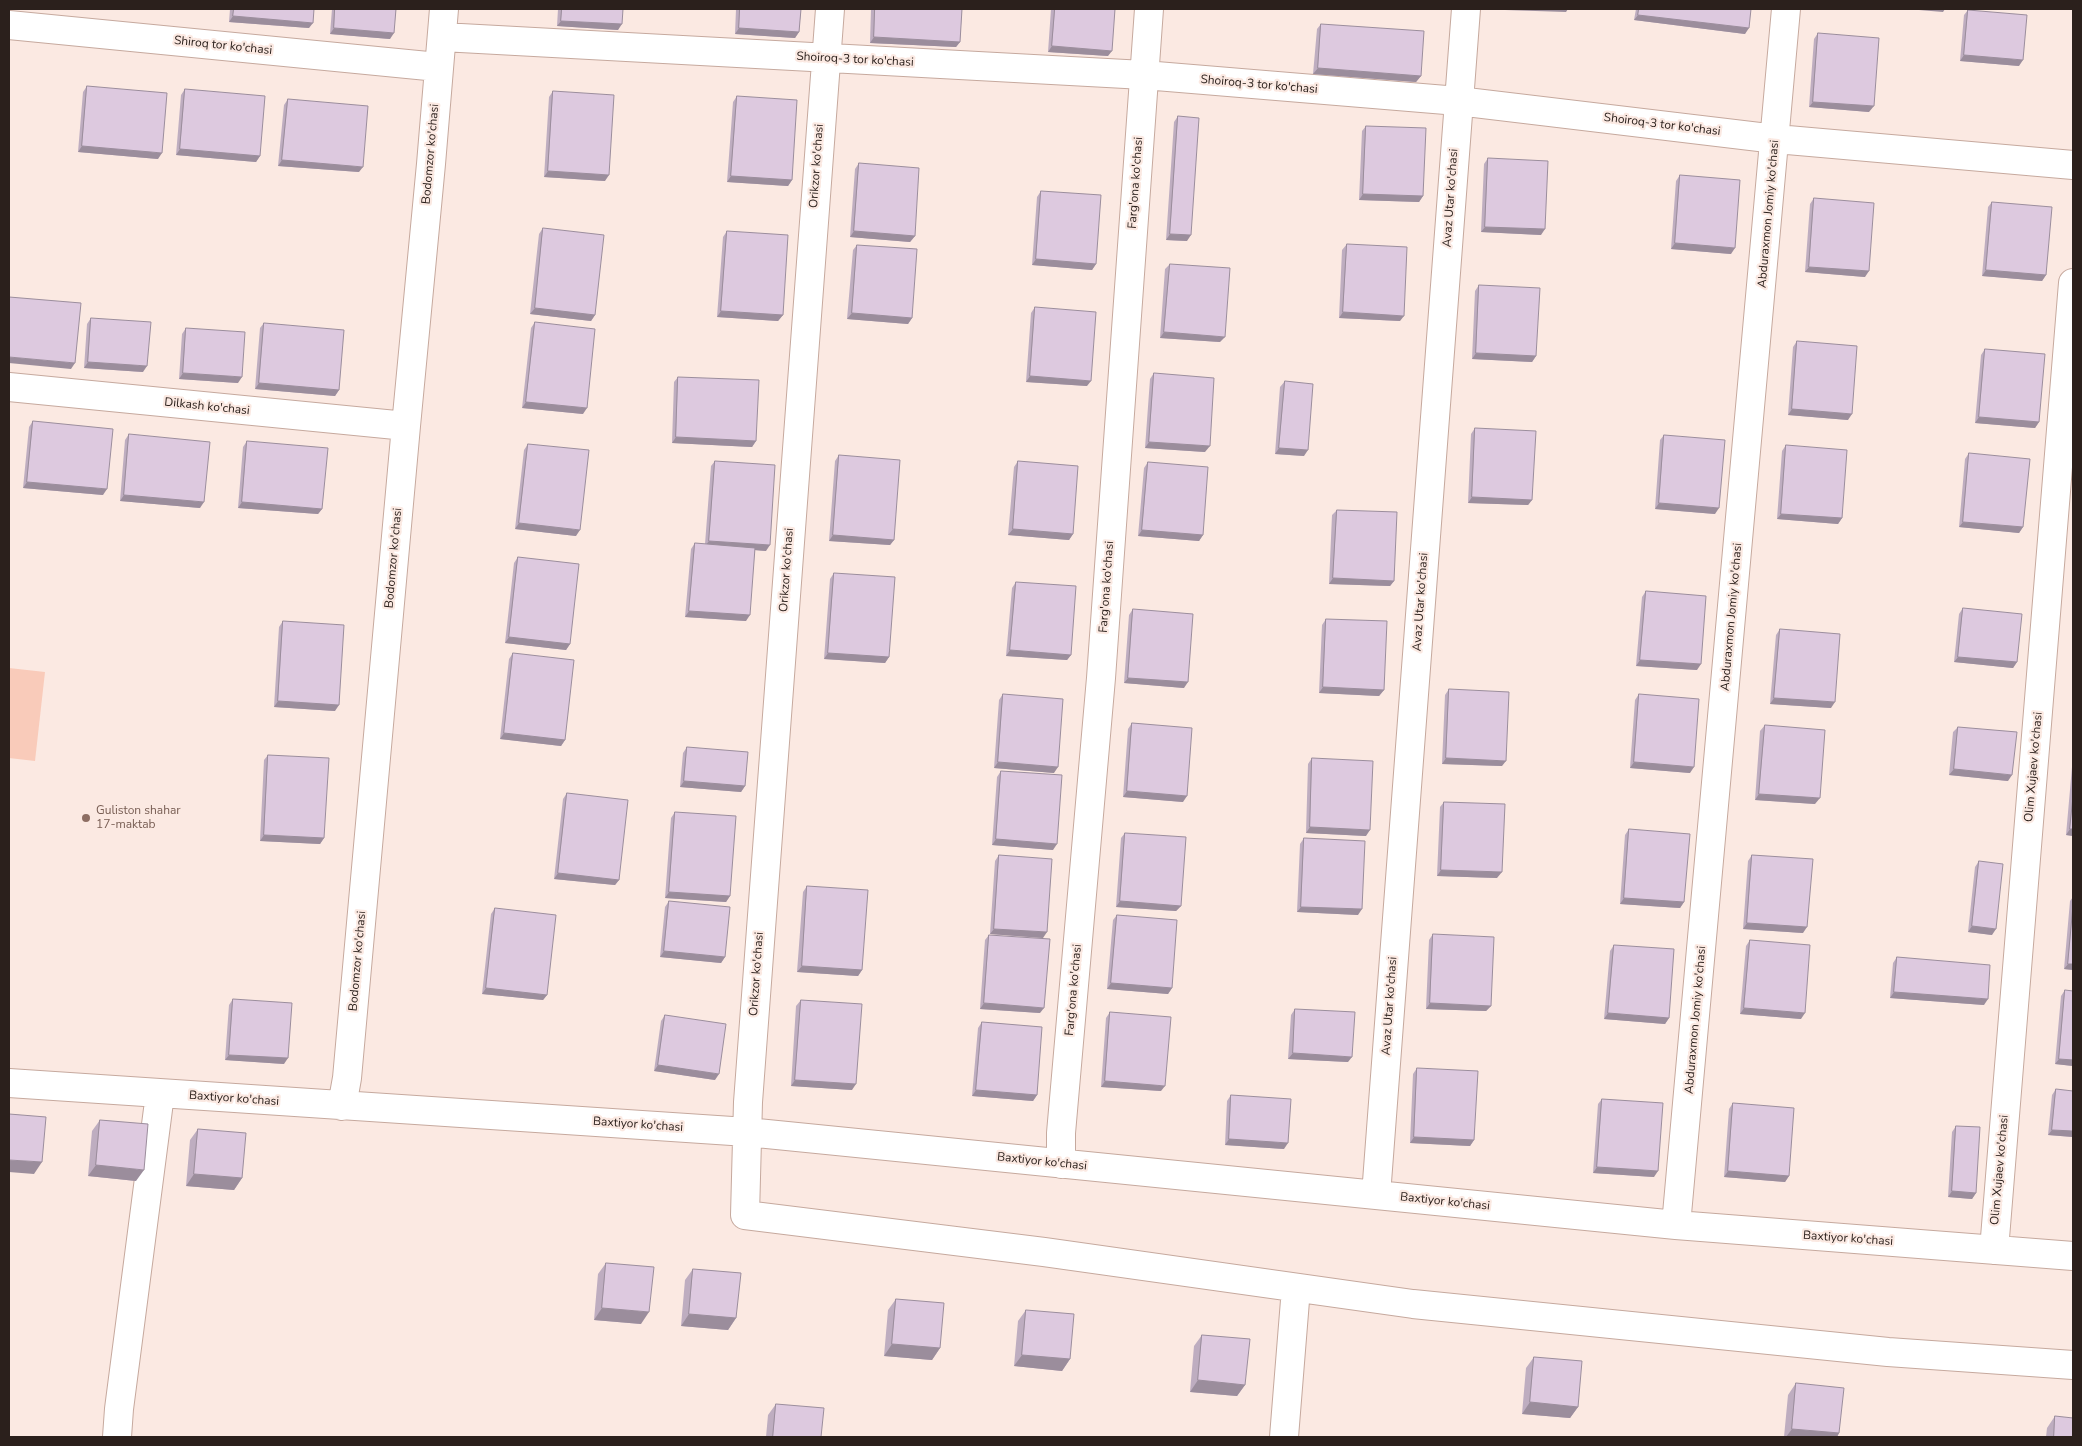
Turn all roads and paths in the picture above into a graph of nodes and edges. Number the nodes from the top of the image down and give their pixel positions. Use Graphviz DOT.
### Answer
graph roads {
  1 [pos="444,9"];
  2 [pos="830,9"];
  3 [pos="1149,9"];
  4 [pos="1466,9"];
  5 [pos="1786,9"];
  6 [pos="20,20"];
  7 [pos="442,37"];
  8 [pos="825,59"];
  9 [pos="438,67"];
  10 [pos="1144,75"];
  11 [pos="1458,101"];
  12 [pos="1776,139"];
  13 [pos="2073,165"];
  14 [pos="2073,284"];
  15 [pos="9,387"];
  16 [pos="406,426"];
  17 [pos="9,1083"];
  18 [pos="160,1094"];
  19 [pos="342,1106"];
  20 [pos="748,1132"];
  21 [pos="1061,1164"];
  22 [pos="1376,1195"];
  23 [pos="1676,1225"];
  24 [pos="1994,1250"];
  25 [pos="2073,1256"];
  26 [pos="1296,1288"];
  27 [pos="2073,1365"];
  28 [pos="117,1437"];
  29 [pos="1284,1437"];
  1 -- 7 [label="street, Bodomzor ko'chasi"];
  2 -- 8 [label="street, Orikzor ko'chasi"];
  3 -- 10 [label="street, Farg'ona ko'chasi"];
  4 -- 11 [label="street, Avaz Utar ko'chasi"];
  5 -- 12 [label="street, Abduraxmon Jomiy ko'chasi"];
  6 -- 9 [label="street, Shiroq tor ko'chasi"];
  7 -- 8 [label="street, Shoiroq-3 tor ko'chasi"];
  7 -- 9 [label="street, Bodomzor ko'chasi"];
  8 -- 10 [label="street, Shoiroq-3 tor ko'chasi"];
  8 -- 20 [label="street, Orikzor ko'chasi"];
  9 -- 16 [label="street, Bodomzor ko'chasi"];
  10 -- 11 [label="street, Shoiroq-3 tor ko'chasi"];
  10 -- 21 [label="street, Farg'ona ko'chasi"];
  11 -- 12 [label="street, Shoiroq-3 tor ko'chasi"];
  11 -- 22 [label="street, Avaz Utar ko'chasi"];
  12 -- 13 [label="street, Shoiroq-3 tor ko'chasi"];
  12 -- 23 [label="street, Abduraxmon Jomiy ko'chasi"];
  14 -- 24 [label="street, Olim Xujaev ko'chasi"];
  15 -- 16 [label="street, Dilkash ko'chasi"];
  16 -- 19 [label="street, Bodomzor ko'chasi"];
  17 -- 18 [label="street, Baxtiyor ko'chasi"];
  18 -- 19 [label="street, Baxtiyor ko'chasi"];
  18 -- 28 [label="street"];
  19 -- 20 [label="street, Baxtiyor ko'chasi"];
  20 -- 21 [label="street, Baxtiyor ko'chasi"];
  20 -- 26 [label="street, Orikzor ko'chasi"];
  21 -- 22 [label="street, Baxtiyor ko'chasi"];
  22 -- 23 [label="street, Baxtiyor ko'chasi"];
  23 -- 24 [label="street, Baxtiyor ko'chasi"];
  24 -- 25 [label="street, Baxtiyor ko'chasi"];
  26 -- 27 [label="street"];
  26 -- 29 [label="street"];
}
